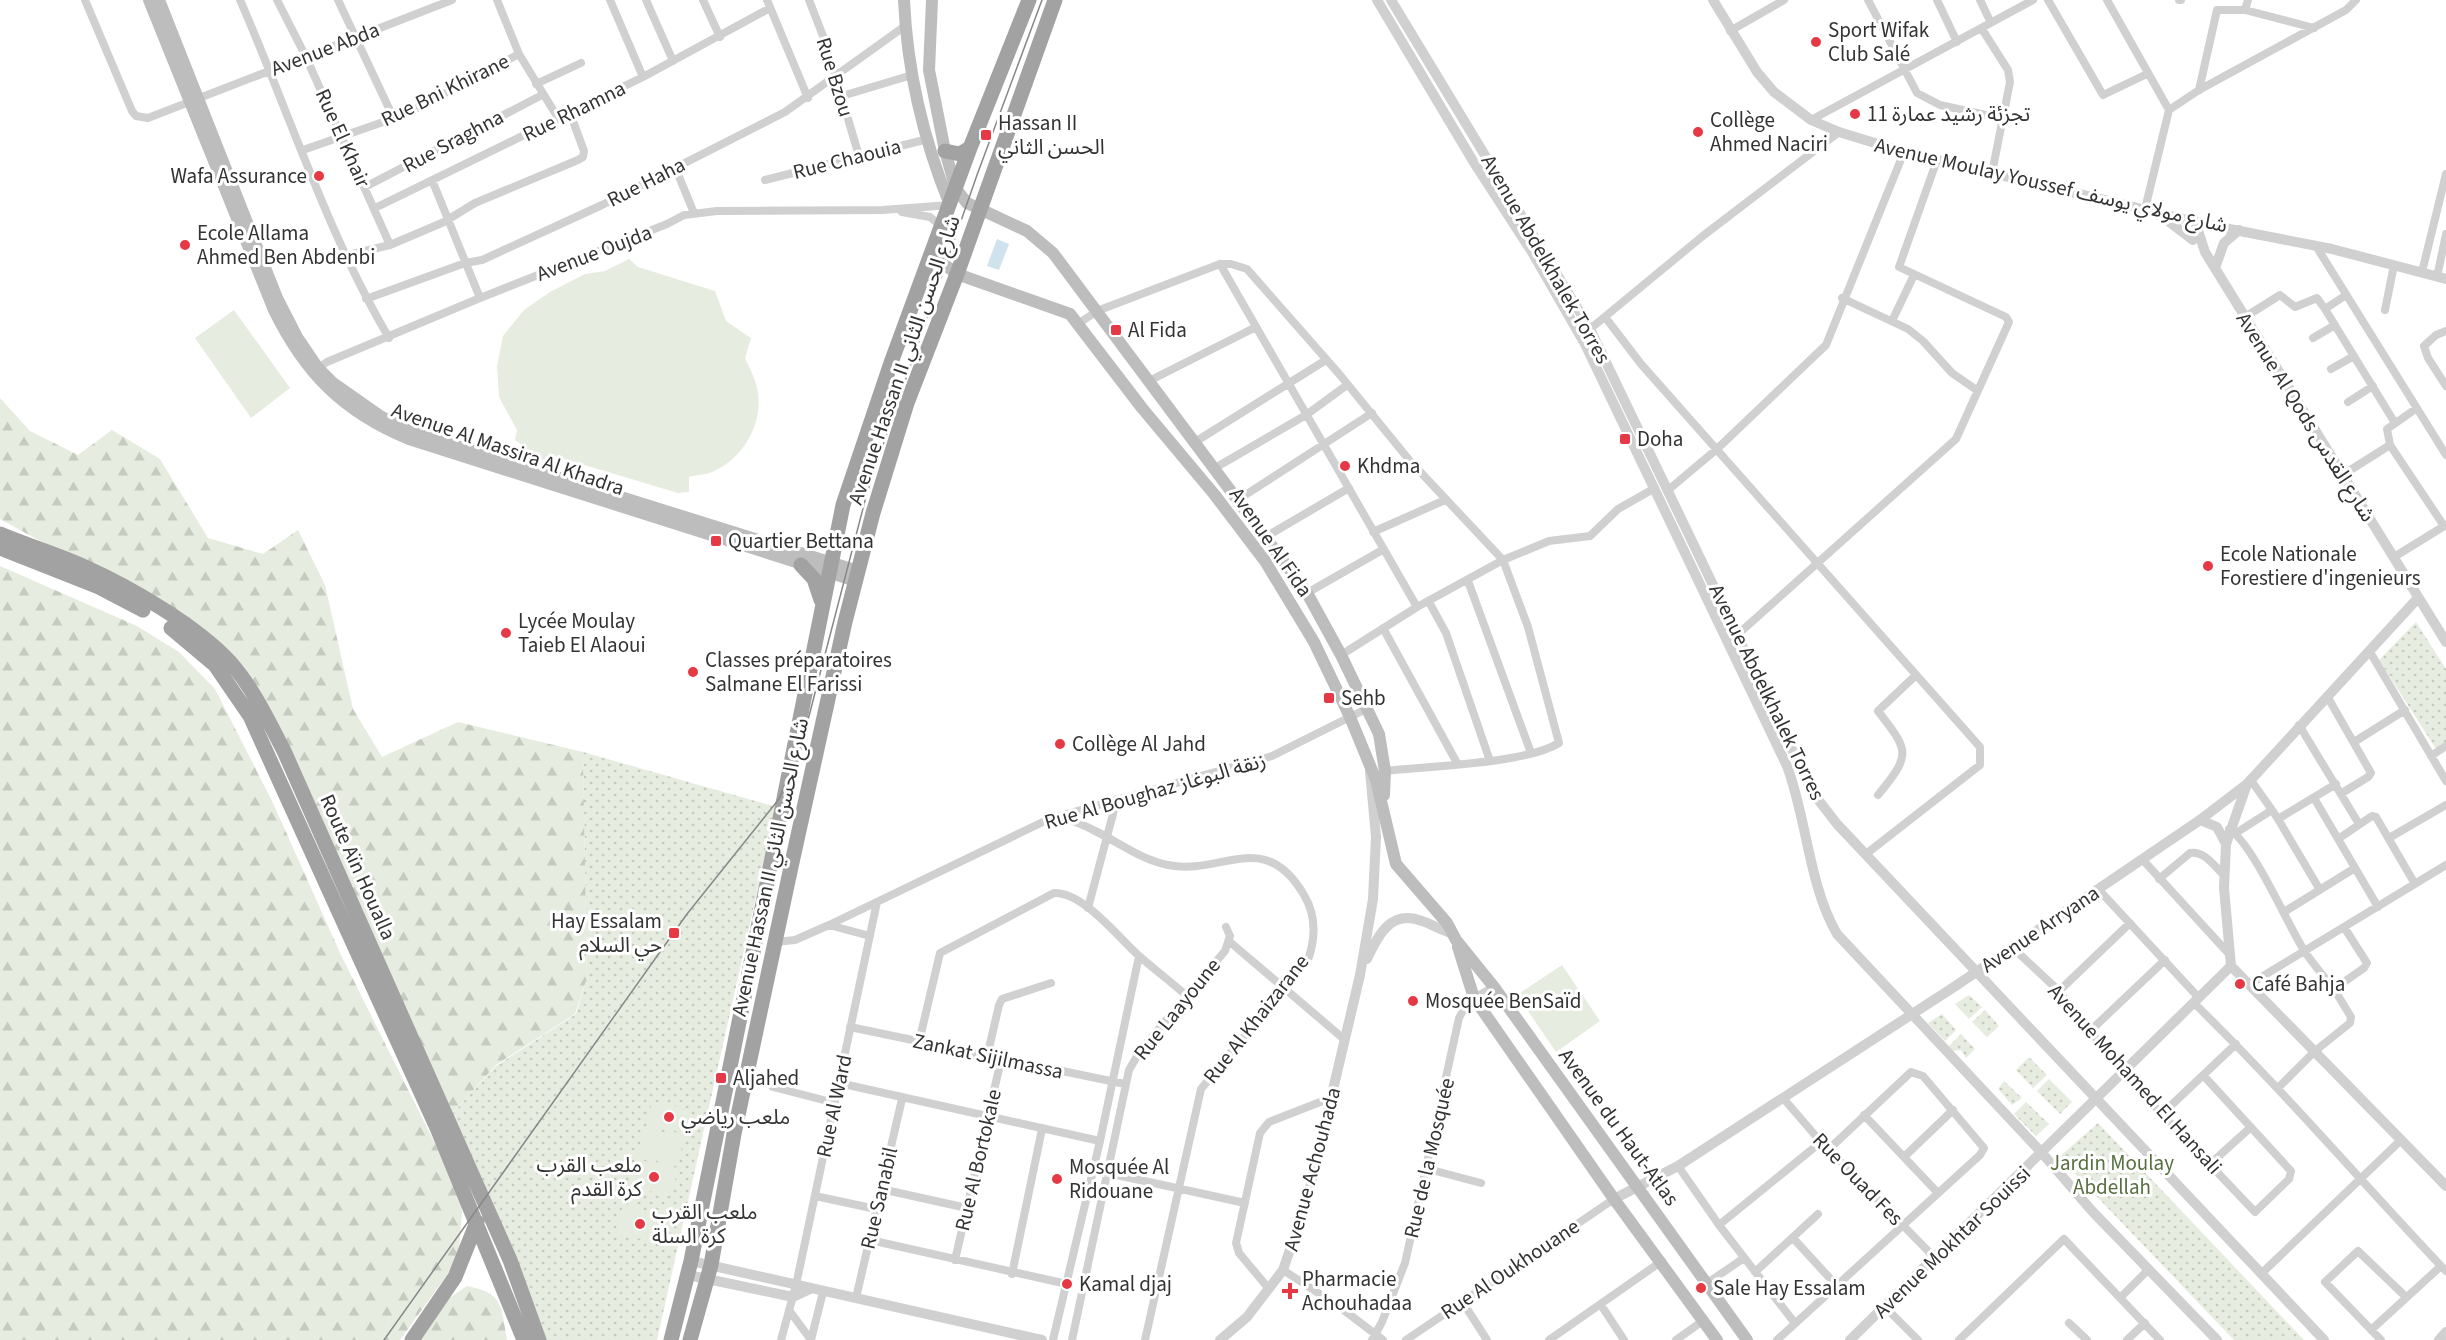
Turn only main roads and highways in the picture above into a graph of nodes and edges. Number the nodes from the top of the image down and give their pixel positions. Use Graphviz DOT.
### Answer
graph roads {
  1 [pos="149,0"];
  2 [pos="159,0"];
  3 [pos="904,0"];
  4 [pos="932,0"];
  5 [pos="1029,0"];
  6 [pos="1055,0"];
  7 [pos="195,100"];
  8 [pos="970,148"];
  9 [pos="945,151"];
  10 [pos="956,189"];
  11 [pos="950,205"];
  12 [pos="973,206"];
  13 [pos="932,255"];
  14 [pos="957,274"];
  15 [pos="315,370"];
  16 [pos="1159,395"];
  17 [pos="1142,408"];
  18 [pos="0,534"];
  19 [pos="0,548"];
  20 [pos="801,565"];
  21 [pos="830,569"];
  22 [pos="857,576"];
  23 [pos="821,606"];
  24 [pos="1370,765"];
  25 [pos="1385,765"];
  26 [pos="1384,802"];
  27 [pos="1454,937"];
  28 [pos="477,1222"];
  29 [pos="412,1340"];
  30 [pos="524,1340"];
  31 [pos="539,1340"];
  32 [pos="671,1340"];
  33 [pos="690,1340"];
  34 [pos="1717,1340"];
  35 [pos="1747,1340"];
  1 -- 7 [label="main road, Avenue Al Massira Al Khadra"];
  2 -- 7 [label="main road, Avenue Al Massira Al Khadra"];
  3 -- 11 [label="main road"];
  4 -- 9 [label="main road"];
  5 -- 8 [label="highway, Avenue Hassan II شارع الحسن الثاني"];
  6 -- 12 [label="highway, Avenue Hassan II شارع الحسن الثاني"];
  7 -- 15 [label="main road, Avenue Al Massira Al Khadra"];
  8 -- 9 [label="highway"];
  8 -- 10 [label="highway, Avenue Hassan II شارع الحسن الثاني"];
  9 -- 10 [label="main road"];
  10 -- 11 [label="highway, Avenue Hassan II شارع الحسن الثاني"];
  10 -- 12 [label="main road"];
  11 -- 13 [label="highway, Avenue Hassan II شارع الحسن الثاني"];
  12 -- 14 [label="highway, Avenue Hassan II شارع الحسن الثاني"];
  12 -- 16 [label="main road, Avenue Al Fida"];
  13 -- 14 [label="main road, Avenue Al Fida"];
  13 -- 21 [label="highway, Avenue Hassan II شارع الحسن الثاني"];
  14 -- 17 [label="main road, Avenue Al Fida"];
  14 -- 22 [label="highway, Avenue Hassan II شارع الحسن الثاني"];
  15 -- 20 [label="main road, Avenue Al Massira Al Khadra"];
  15 -- 21 [label="main road, Avenue Al Massira Al Khadra"];
  16 -- 17 [label="main road"];
  16 -- 25 [label="main road, Avenue Al Fida"];
  17 -- 24 [label="main road, Avenue Al Fida"];
  18 -- 31 [label="highway, Route Aïn Houalla"];
  19 -- 28 [label="highway, Route Aïn Houalla"];
  20 -- 21 [label="main road, Avenue Al Massira Al Khadra"];
  20 -- 23 [label="highway"];
  21 -- 22 [label="main road, Avenue Al Massira Al Khadra"];
  21 -- 23 [label="highway, Avenue Hassan II شارع الحسن الثاني"];
  22 -- 33 [label="highway, Avenue Hassan II شارع الحسن الثاني"];
  23 -- 32 [label="highway, Avenue Hassan II شارع الحسن الثاني"];
  24 -- 25 [label="main road"];
  24 -- 26 [label="main road"];
  25 -- 26 [label="main road, Avenue Al Fida"];
  26 -- 27 [label="main road, Avenue du Haut-Atlas"];
  27 -- 34 [label="main road, Avenue du Haut-Atlas"];
  27 -- 35 [label="main road, Avenue du Haut-Atlas"];
  28 -- 29 [label="highway"];
  28 -- 30 [label="highway, Route Aïn Houalla"];
}
